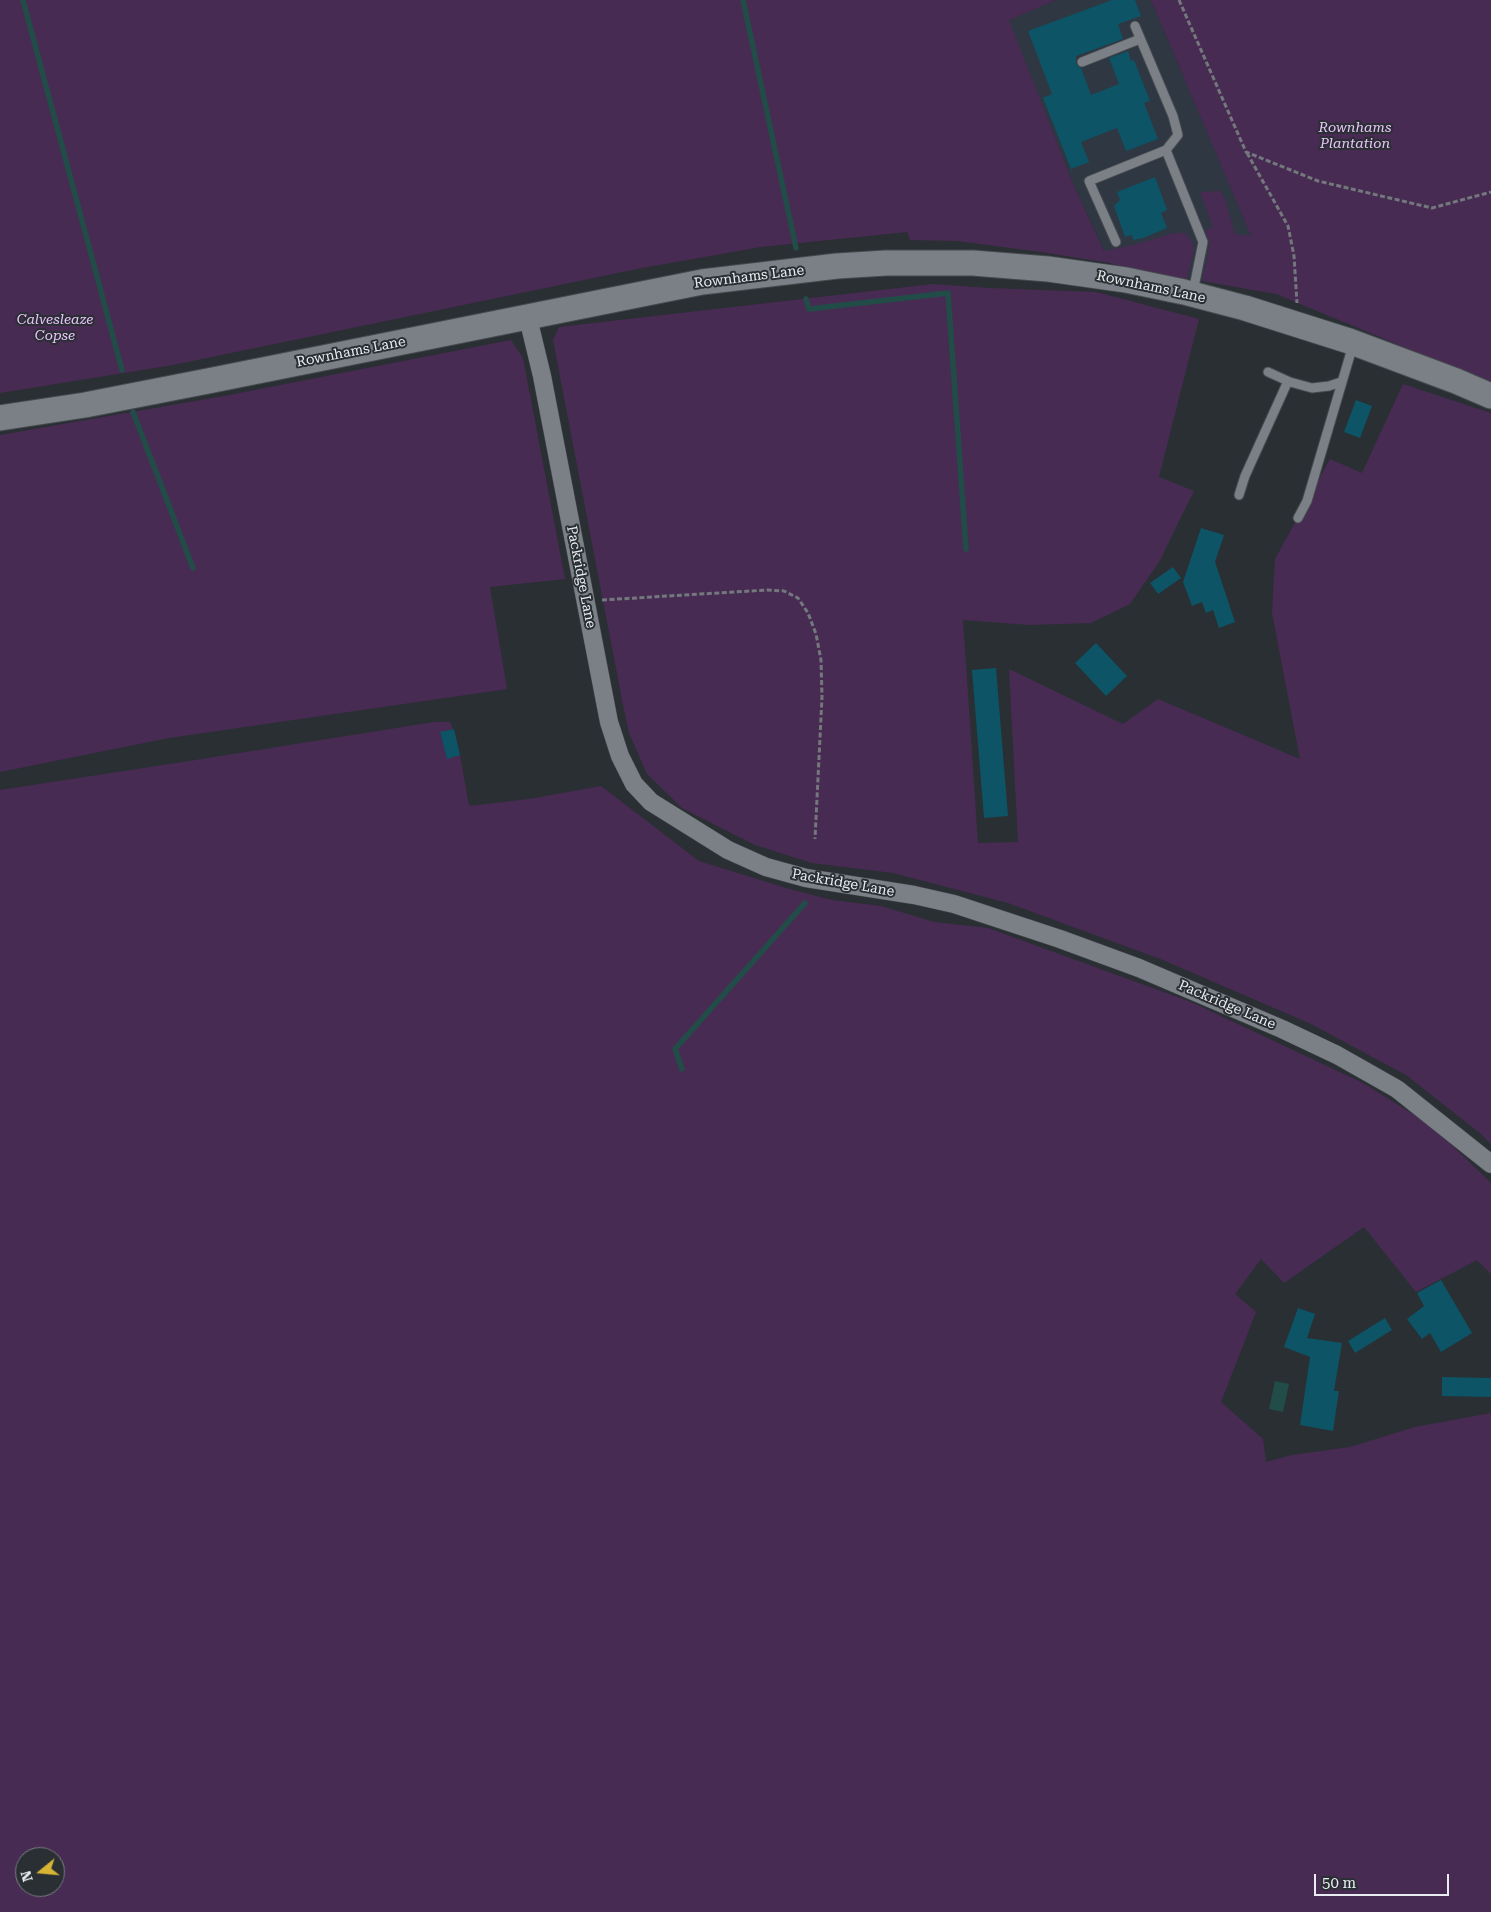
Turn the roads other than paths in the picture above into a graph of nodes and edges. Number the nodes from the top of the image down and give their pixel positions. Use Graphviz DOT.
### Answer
graph roads {
  1 [pos="1135,26"];
  2 [pos="1140,39"];
  3 [pos="1082,62"];
  4 [pos="1166,150"];
  5 [pos="1116,242"];
  6 [pos="1192,294"];
  7 [pos="528,318"];
  8 [pos="1354,342"];
  9 [pos="1268,372"];
  10 [pos="1288,381"];
  11 [pos="1341,382"];
  12 [pos="1491,396"];
  13 [pos="0,418"];
  14 [pos="1239,495"];
  15 [pos="1298,518"];
  16 [pos="1491,1164"];
  1 -- 2 [label="lane"];
  2 -- 3 [label="lane"];
  2 -- 4 [label="lane"];
  4 -- 5 [label="lane"];
  4 -- 6 [label="lane"];
  6 -- 7 [label="street, Rownhams Lane"];
  6 -- 8 [label="street, Rownhams Lane"];
  7 -- 13 [label="street, Rownhams Lane"];
  7 -- 16 [label="street, Packridge Lane"];
  8 -- 11 [label="lane"];
  8 -- 12 [label="street, Rownhams Lane"];
  9 -- 10 [label="lane"];
  10 -- 11 [label="lane"];
  10 -- 14 [label="lane"];
  11 -- 15 [label="lane"];
}
